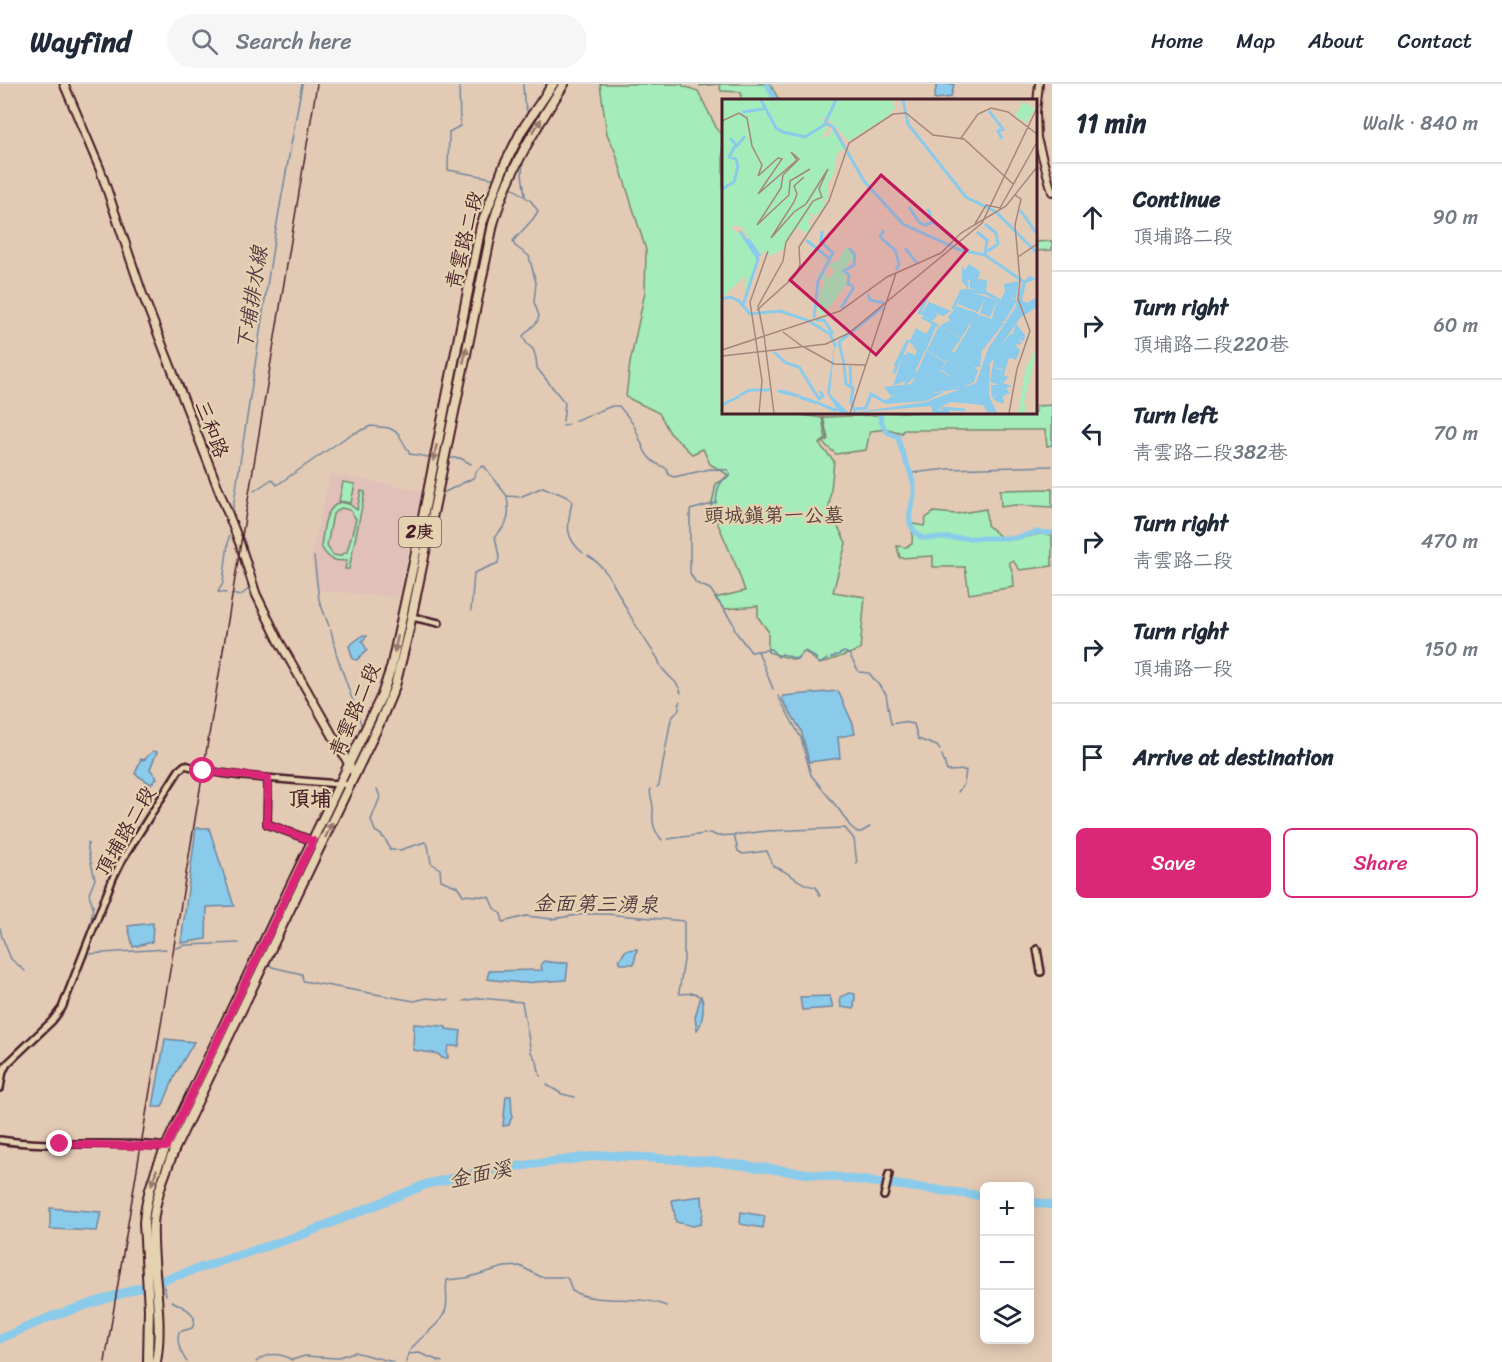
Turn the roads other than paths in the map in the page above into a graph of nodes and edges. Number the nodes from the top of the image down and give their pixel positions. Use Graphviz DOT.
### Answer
graph roads {
  1 [pos="64,84"];
  2 [pos="553,84"];
  3 [pos="564,84"];
  4 [pos="1039,84"];
  5 [pos="1036,99"];
  6 [pos="1037,138"];
  7 [pos="1052,192"];
  8 [pos="416,557"];
  9 [pos="412,616"];
  10 [pos="439,622"];
  11 [pos="349,764"];
  12 [pos="356,775"];
  13 [pos="268,778"];
  14 [pos="340,785"];
  15 [pos="351,785"];
  16 [pos="313,841"];
  17 [pos="1037,949"];
  18 [pos="1041,972"];
  19 [pos="0,1088"];
  20 [pos="0,1140"];
  21 [pos="166,1147"];
  22 [pos="175,1148"];
  23 [pos="889,1174"];
  24 [pos="884,1197"];
  25 [pos="151,1270"];
  26 [pos="148,1362"];
  27 [pos="156,1362"];
  1 -- 11 [label="main road, 三和路"];
  2 -- 8 [label="main road, 青雲路二段 / 2庚, one-way"];
  8 -- 3 [label="main road, 青雲路二段 / 2庚, one-way"];
  4 -- 5 [label="street"];
  6 -- 7 [label="street"];
  8 -- 9 [label="main road, 青雲路二段 / 2庚"];
  8 -- 11 [label="main road, 青雲路二段 / 2庚, one-way"];
  9 -- 10 [label="street"];
  9 -- 12 [label="main road, 青雲路二段 / 2庚"];
  11 -- 12 [label="main road, 三和路"];
  11 -- 14 [label="main road, 青雲路二段 / 2庚"];
  12 -- 15 [label="main road, 青雲路二段 / 2庚"];
  13 -- 14 [label="street, 頂埔路二段"];
  13 -- 16 [label="street"];
  13 -- 19 [label="street, 頂埔路二段"];
  14 -- 15 [label="street, 頂埔路二段"];
  14 -- 16 [label="main road, 青雲路二段 / 2庚"];
  22 -- 15 [label="main road, 青雲路二段 / 2庚, one-way"];
  16 -- 21 [label="main road, 青雲路二段 / 2庚"];
  17 -- 18 [label="street"];
  20 -- 21 [label="street"];
  21 -- 22 [label="street"];
  21 -- 25 [label="main road, 青雲路二段 / 2庚, one-way"];
  22 -- 25 [label="main road, 青雲路二段 / 2庚"];
  23 -- 24 [label="street"];
  25 -- 26 [label="main road, 2庚"];
  25 -- 27 [label="main road, 2庚"];
}
